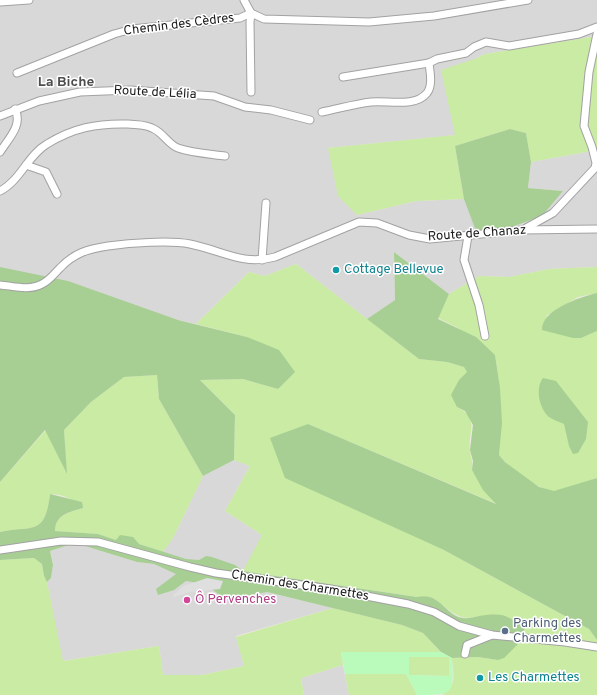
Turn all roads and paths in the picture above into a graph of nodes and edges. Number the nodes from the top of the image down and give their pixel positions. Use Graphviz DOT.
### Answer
graph roads {
  1 [pos="29,0"];
  2 [pos="244,0"];
  3 [pos="528,0"];
  4 [pos="0,2"];
  5 [pos="251,13"];
  6 [pos="597,27"];
  7 [pos="597,34"];
  8 [pos="429,63"];
  9 [pos="17,73"];
  10 [pos="343,77"];
  11 [pos="251,92"];
  12 [pos="15,109"];
  13 [pos="322,112"];
  14 [pos="0,116"];
  15 [pos="310,120"];
  16 [pos="0,152"];
  17 [pos="225,156"];
  18 [pos="26,165"];
  19 [pos="0,191"];
  20 [pos="57,194"];
  21 [pos="266,203"];
  22 [pos="597,229"];
  23 [pos="522,230"];
  24 [pos="468,236"];
  25 [pos="262,260"];
  26 [pos="0,285"];
  27 [pos="485,336"];
  28 [pos="0,550"];
  29 [pos="492,635"];
  30 [pos="597,647"];
  31 [pos="465,654"];
  1 -- 4 [label="street"];
  2 -- 5 [label="street"];
  3 -- 5 [label="street"];
  5 -- 9 [label="street, Chemin des Cèdres"];
  5 -- 11 [label="street"];
  6 -- 8 [label="street"];
  7 -- 23 [label="street"];
  8 -- 10 [label="street"];
  8 -- 13 [label="street"];
  12 -- 14 [label="street, Route de Lélia"];
  12 -- 15 [label="street, Route de Lélia"];
  12 -- 16 [label="street"];
  17 -- 18 [label="street"];
  18 -- 19 [label="street"];
  18 -- 20 [label="street"];
  21 -- 25 [label="street"];
  22 -- 23 [label="street, Route de Chanaz"];
  23 -- 24 [label="street, Route de Chanaz"];
  24 -- 25 [label="street, Route de Chanaz"];
  24 -- 27 [label="street"];
  25 -- 26 [label="street, Route de Chanaz"];
  28 -- 29 [label="street, Chemin des Charmettes"];
  29 -- 30 [label="street, Chemin des Charmettes"];
  29 -- 31 [label="street"];
}
